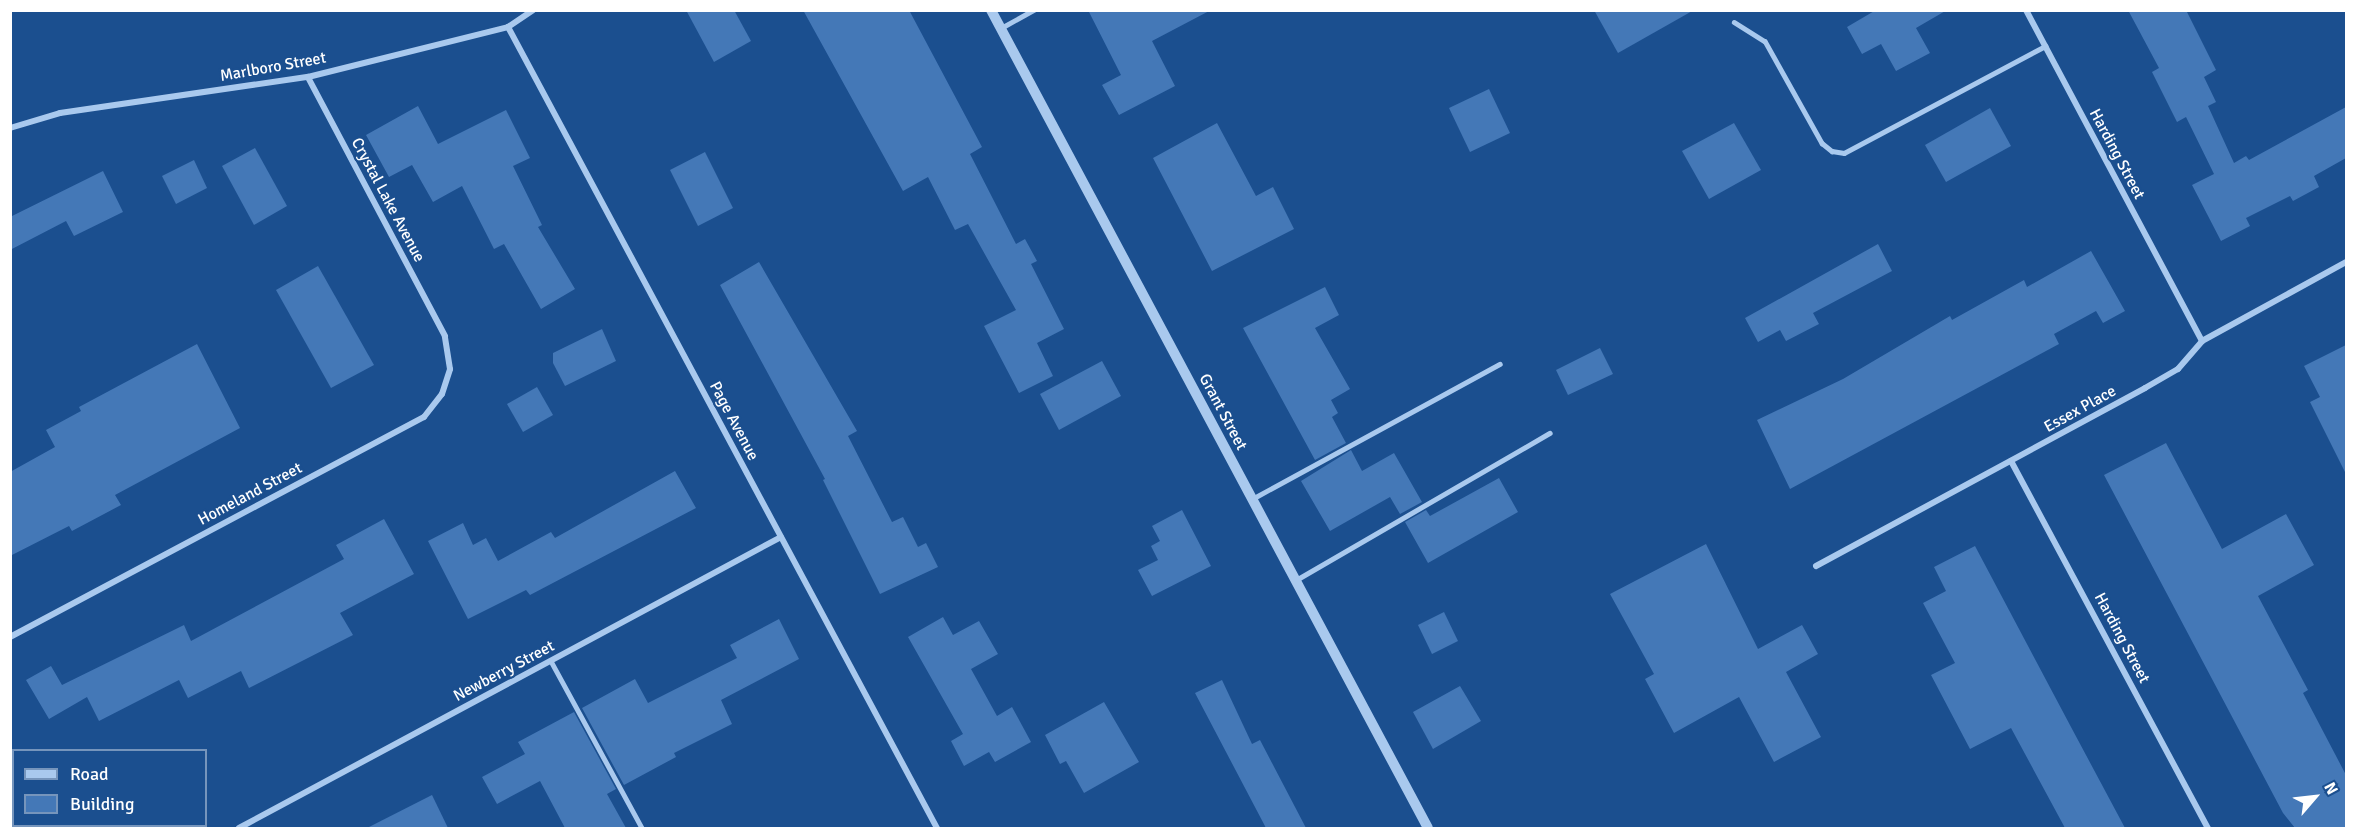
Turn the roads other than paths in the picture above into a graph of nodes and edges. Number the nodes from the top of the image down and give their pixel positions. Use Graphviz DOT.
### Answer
graph roads {
  1 [pos="533,10"];
  2 [pos="991,10"];
  3 [pos="1035,10"];
  4 [pos="2026,10"];
  5 [pos="1734,22"];
  6 [pos="508,27"];
  7 [pos="1001,28"];
  8 [pos="2044,46"];
  9 [pos="308,77"];
  10 [pos="10,128"];
  11 [pos="2346,262"];
  12 [pos="446,336"];
  13 [pos="2202,341"];
  14 [pos="1500,364"];
  15 [pos="1550,433"];
  16 [pos="2011,461"];
  17 [pos="1252,499"];
  18 [pos="781,537"];
  19 [pos="1816,566"];
  20 [pos="1296,580"];
  21 [pos="10,637"];
  22 [pos="551,661"];
  23 [pos="239,828"];
  24 [pos="642,828"];
  25 [pos="937,828"];
  26 [pos="1428,828"];
  27 [pos="2208,828"];
  1 -- 6 [label="street, Marlboro Street"];
  2 -- 7 [label="street, Grant Street"];
  3 -- 7 [label="lane"];
  4 -- 8 [label="street, Harding Street"];
  5 -- 8 [label="lane"];
  6 -- 9 [label="street, Marlboro Street"];
  6 -- 18 [label="street, Page Avenue"];
  7 -- 17 [label="street, Grant Street"];
  8 -- 13 [label="street, Harding Street"];
  9 -- 10 [label="street, Marlboro Street"];
  9 -- 12 [label="street, Crystal Lake Avenue"];
  11 -- 13 [label="street, Essex Place"];
  12 -- 21 [label="street, Homeland Street"];
  13 -- 16 [label="street, Essex Place"];
  14 -- 17 [label="lane"];
  15 -- 20 [label="lane"];
  16 -- 19 [label="street, Essex Place"];
  16 -- 27 [label="street, Harding Street"];
  17 -- 20 [label="street, Grant Street"];
  18 -- 22 [label="street, Newberry Street"];
  18 -- 25 [label="street, Page Avenue"];
  20 -- 26 [label="street, Grant Street"];
  22 -- 23 [label="street, Newberry Street"];
  22 -- 24 [label="lane"];
}
